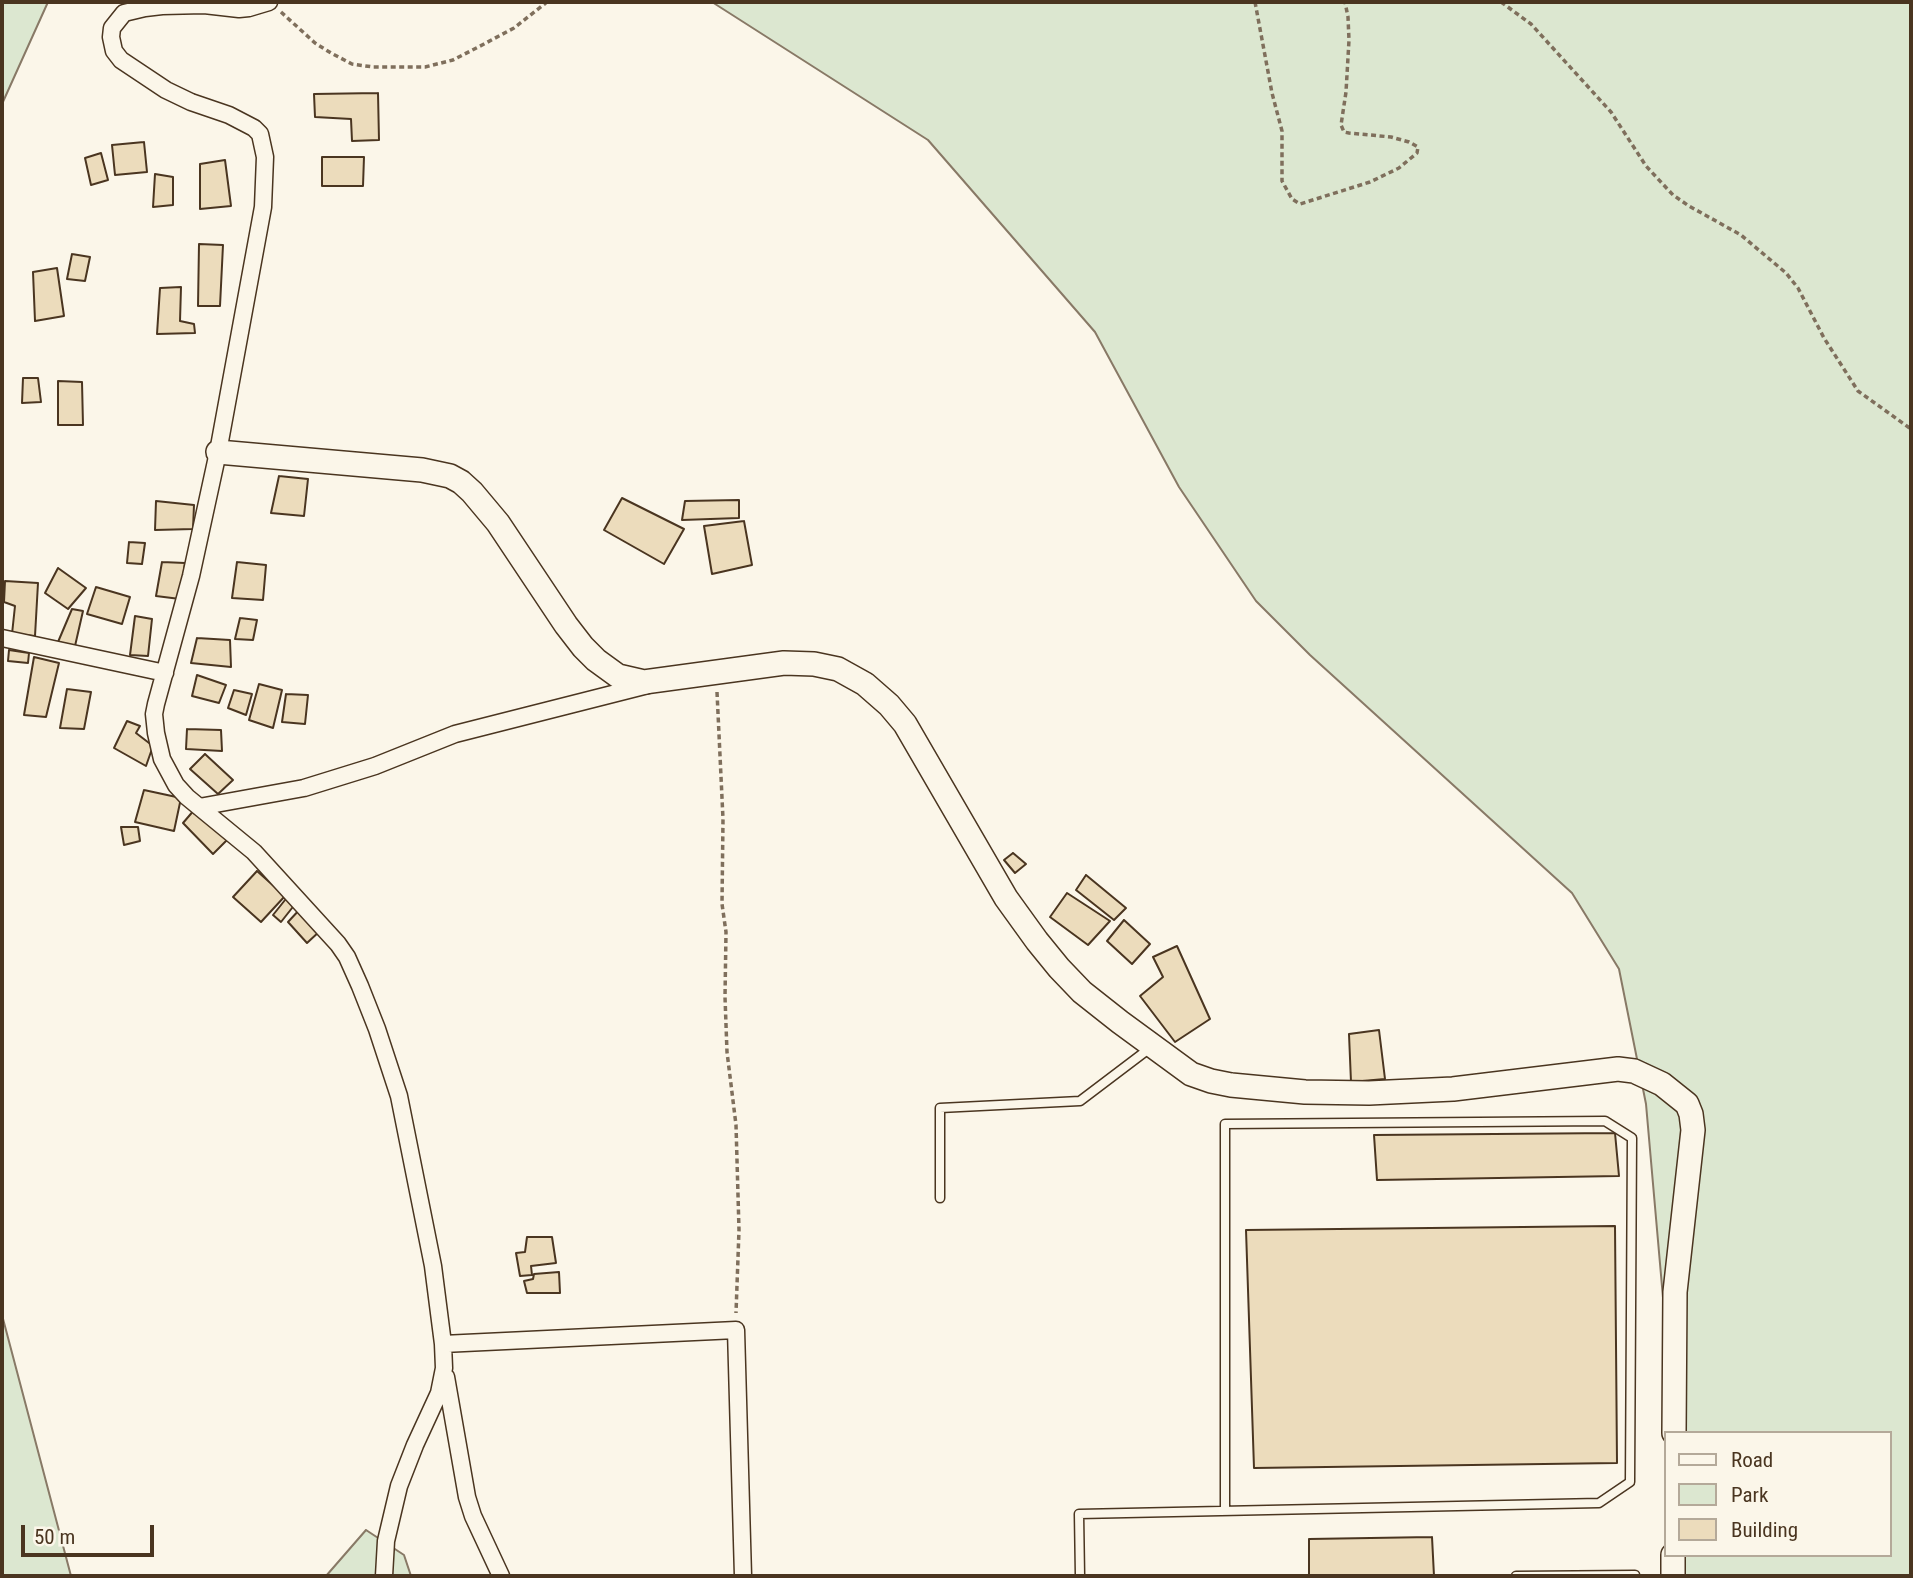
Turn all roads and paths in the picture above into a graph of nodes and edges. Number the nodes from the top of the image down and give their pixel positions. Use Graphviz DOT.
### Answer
graph roads {
  1 [pos="269,2"];
  2 [pos="547,2"];
  3 [pos="1255,2"];
  4 [pos="1345,2"];
  5 [pos="1502,2"];
  6 [pos="1911,429"];
  7 [pos="218,452"];
  8 [pos="2,638"];
  9 [pos="165,673"];
  10 [pos="716,673"];
  11 [pos="680,678"];
  12 [pos="199,807"];
  13 [pos="1152,1047"];
  14 [pos="940,1198"];
  15 [pos="736,1329"];
  16 [pos="443,1344"];
  17 [pos="444,1368"];
  18 [pos="1674,1431"];
  19 [pos="1225,1511"];
  20 [pos="1673,1557"];
  21 [pos="384,1576"];
  22 [pos="501,1576"];
  23 [pos="743,1576"];
  24 [pos="1080,1576"];
  25 [pos="1516,1576"];
  26 [pos="1635,1576"];
  27 [pos="1673,1576"];
  1 -- 2 [label="path"];
  1 -- 7 [label="street"];
  3 -- 4 [label="path"];
  5 -- 6 [label="path"];
  7 -- 9 [label="street"];
  7 -- 11 [label="street"];
  8 -- 9 [label="street"];
  9 -- 12 [label="street"];
  10 -- 11 [label="street"];
  10 -- 13 [label="street"];
  10 -- 15 [label="path"];
  11 -- 12 [label="street"];
  12 -- 16 [label="street"];
  13 -- 14 [label="lane"];
  13 -- 18 [label="street"];
  15 -- 16 [label="street"];
  15 -- 23 [label="street"];
  16 -- 17 [label="street"];
  17 -- 21 [label="street"];
  17 -- 22 [label="street"];
  19 -- 19 [label="lane"];
  19 -- 24 [label="lane"];
  20 -- 27 [label="street"];
  25 -- 26 [label="lane"];
}
